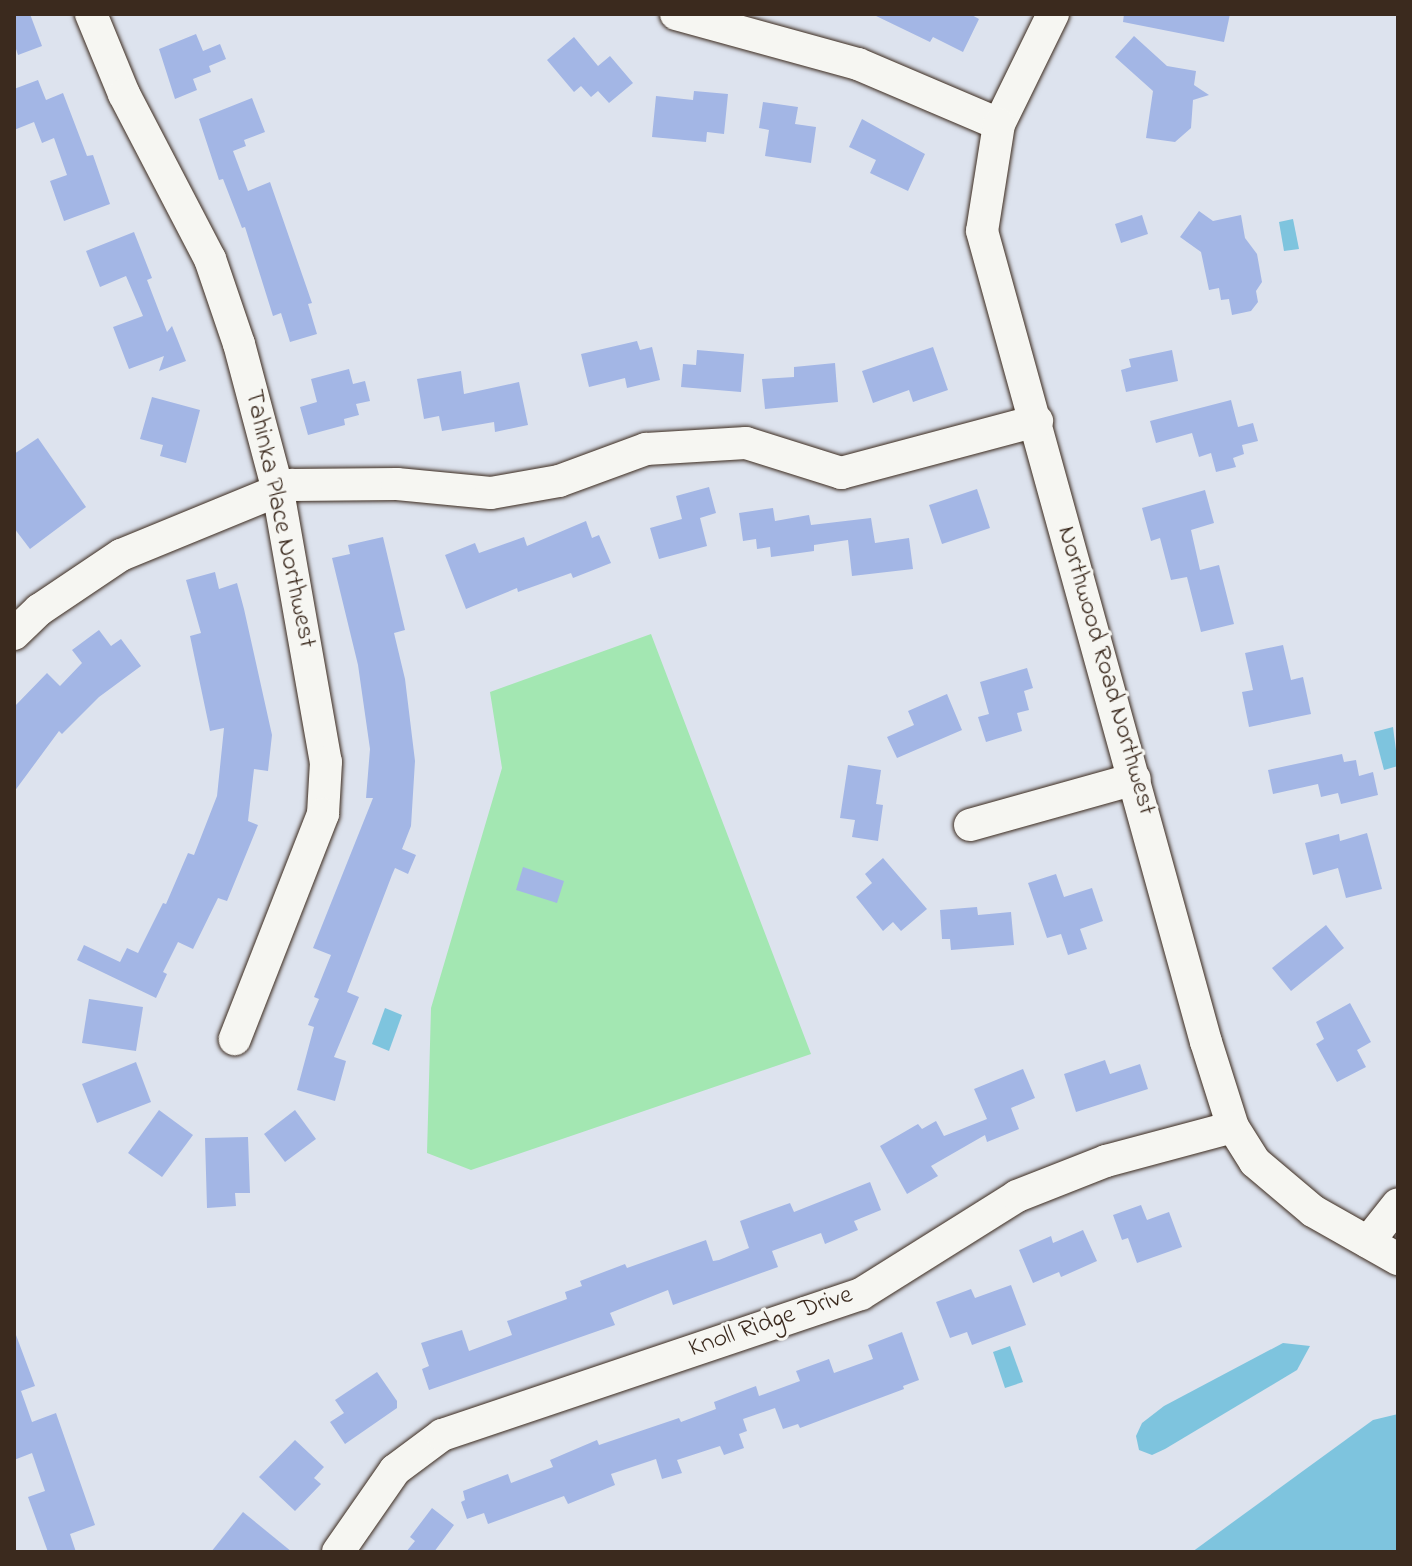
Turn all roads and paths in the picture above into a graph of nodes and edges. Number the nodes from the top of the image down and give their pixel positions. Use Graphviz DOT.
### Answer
graph roads {
  1 [pos="91,14"];
  2 [pos="676,14"];
  3 [pos="1053,14"];
  4 [pos="999,124"];
  5 [pos="1037,421"];
  6 [pos="278,491"];
  7 [pos="18,621"];
  8 [pos="1135,779"];
  9 [pos="970,825"];
  10 [pos="235,1039"];
  11 [pos="1233,1127"];
  12 [pos="1398,1204"];
  13 [pos="1368,1242"];
  14 [pos="1398,1259"];
  15 [pos="338,1552"];
  1 -- 6 [label="street, Tahinka Place Northwest"];
  2 -- 4 [label="street"];
  3 -- 4 [label="street, Northwood Road Northwest"];
  4 -- 5 [label="street, Northwood Road Northwest"];
  5 -- 6 [label="street"];
  5 -- 8 [label="street, Northwood Road Northwest"];
  6 -- 7 [label="street"];
  6 -- 10 [label="street, Tahinka Place Northwest"];
  8 -- 9 [label="street"];
  8 -- 11 [label="street, Northwood Road Northwest"];
  11 -- 13 [label="street, Northwood Road Northwest"];
  11 -- 15 [label="street, Knoll Ridge Drive"];
  12 -- 13 [label="street"];
  13 -- 14 [label="street, Northwood Road Northwest"];
}
